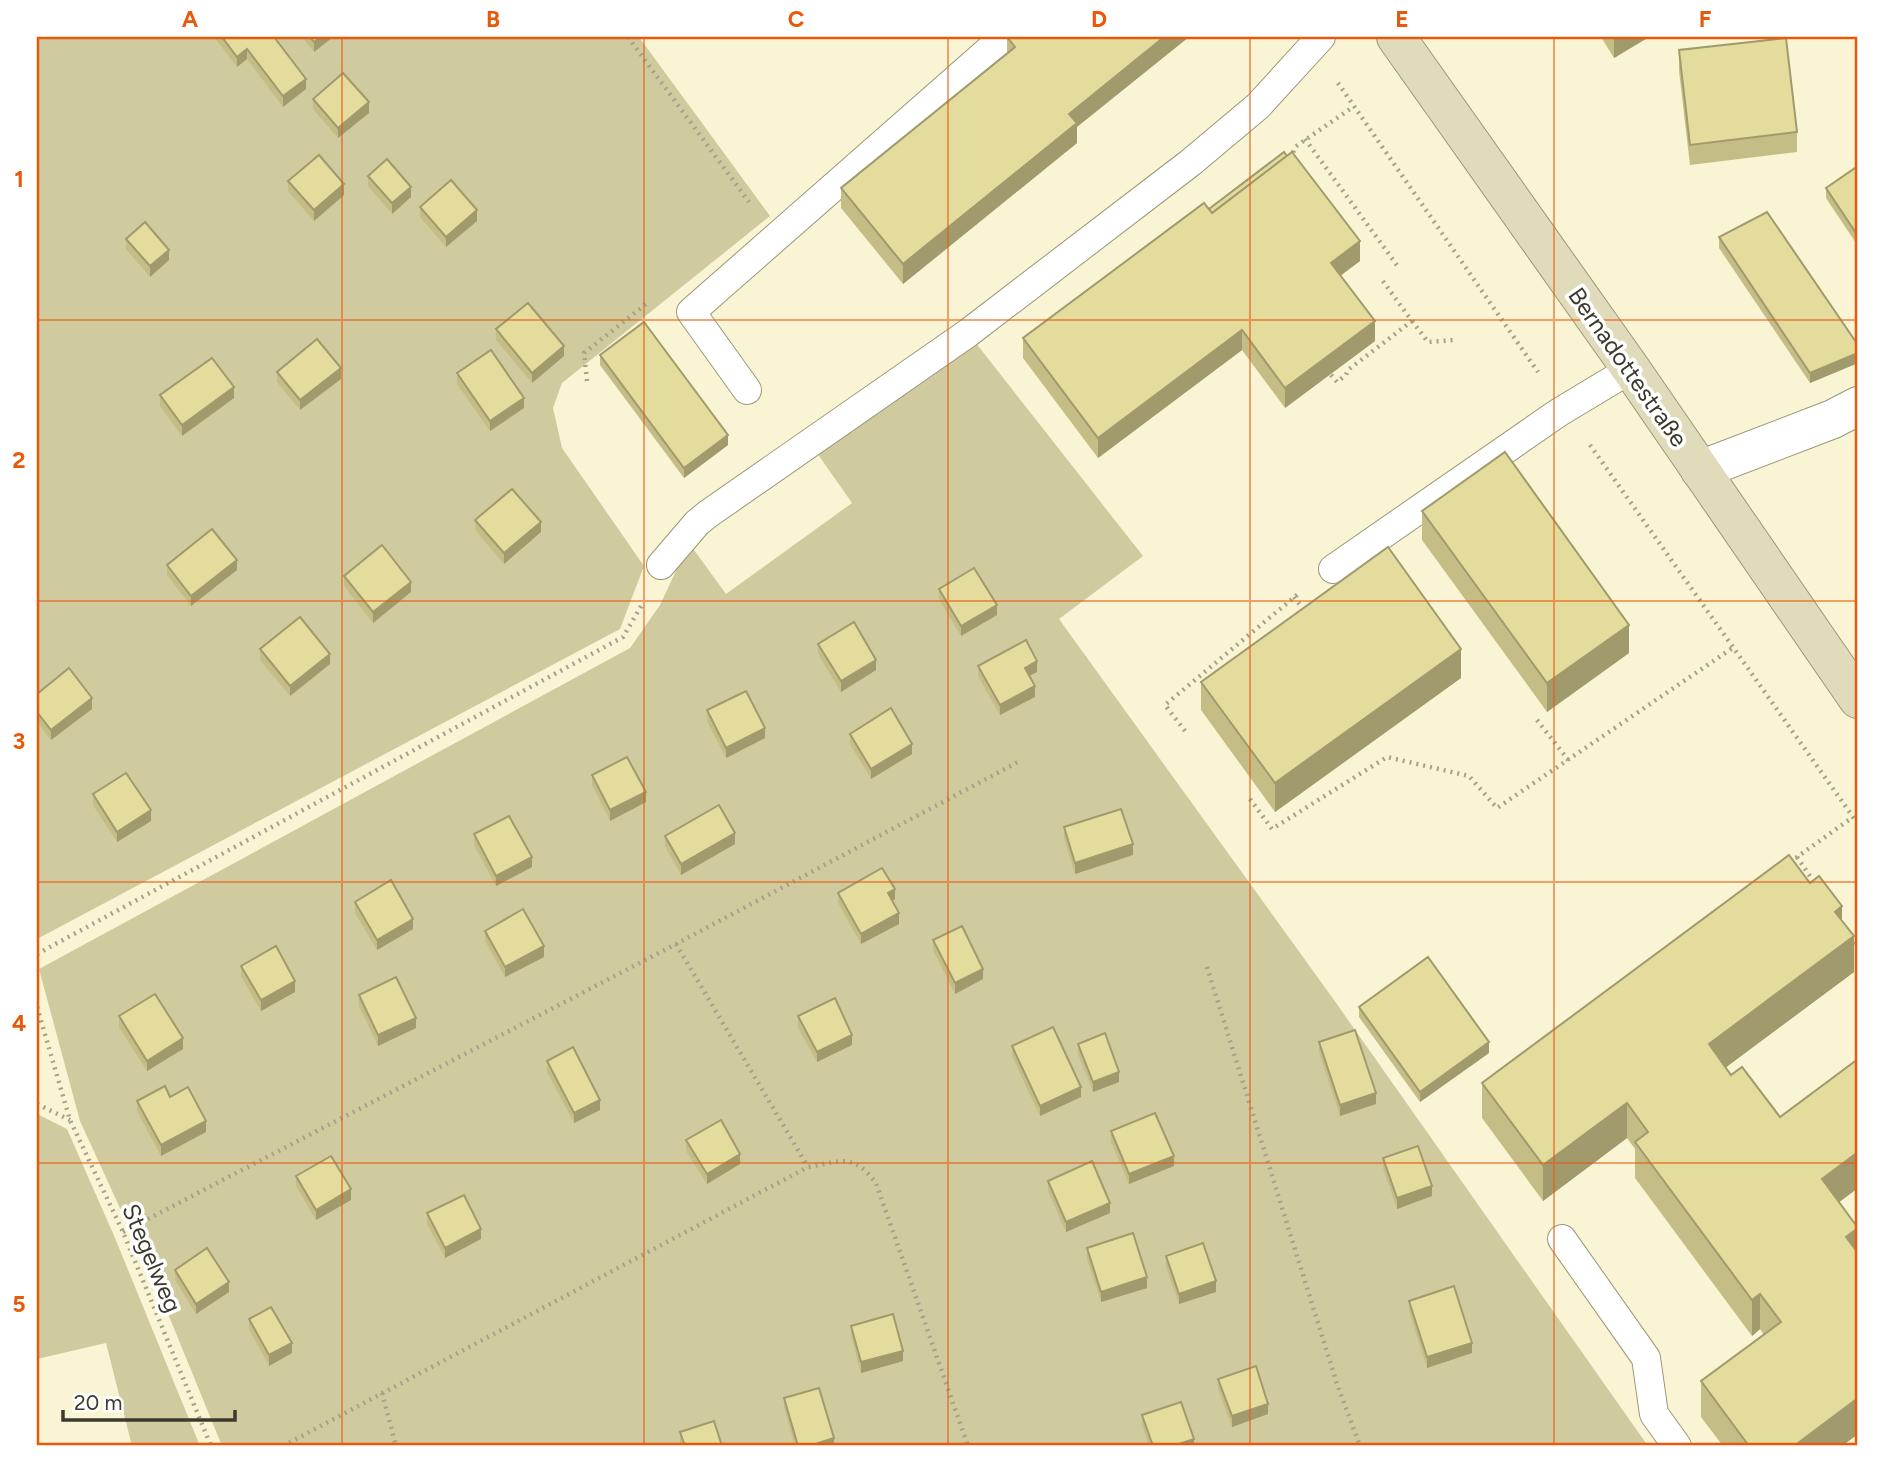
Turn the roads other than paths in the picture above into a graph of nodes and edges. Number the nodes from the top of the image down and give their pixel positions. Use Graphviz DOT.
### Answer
graph roads {
  1 [pos="1004,37"];
  2 [pos="1321,37"];
  3 [pos="1396,37"];
  4 [pos="1631,369"];
  5 [pos="747,390"];
  6 [pos="1858,406"];
  7 [pos="1700,470"];
  8 [pos="661,565"];
  9 [pos="1333,569"];
  10 [pos="1858,699"];
  11 [pos="1562,1240"];
  12 [pos="1677,1446"];
  1 -- 5 [label="lane"];
  2 -- 8 [label="lane"];
  3 -- 4 [label="street, Bernadottestraße"];
  4 -- 7 [label="street, Bernadottestraße"];
  4 -- 9 [label="lane"];
  6 -- 7 [label="street"];
  7 -- 10 [label="street, Bernadottestraße"];
  11 -- 12 [label="lane"];
}
